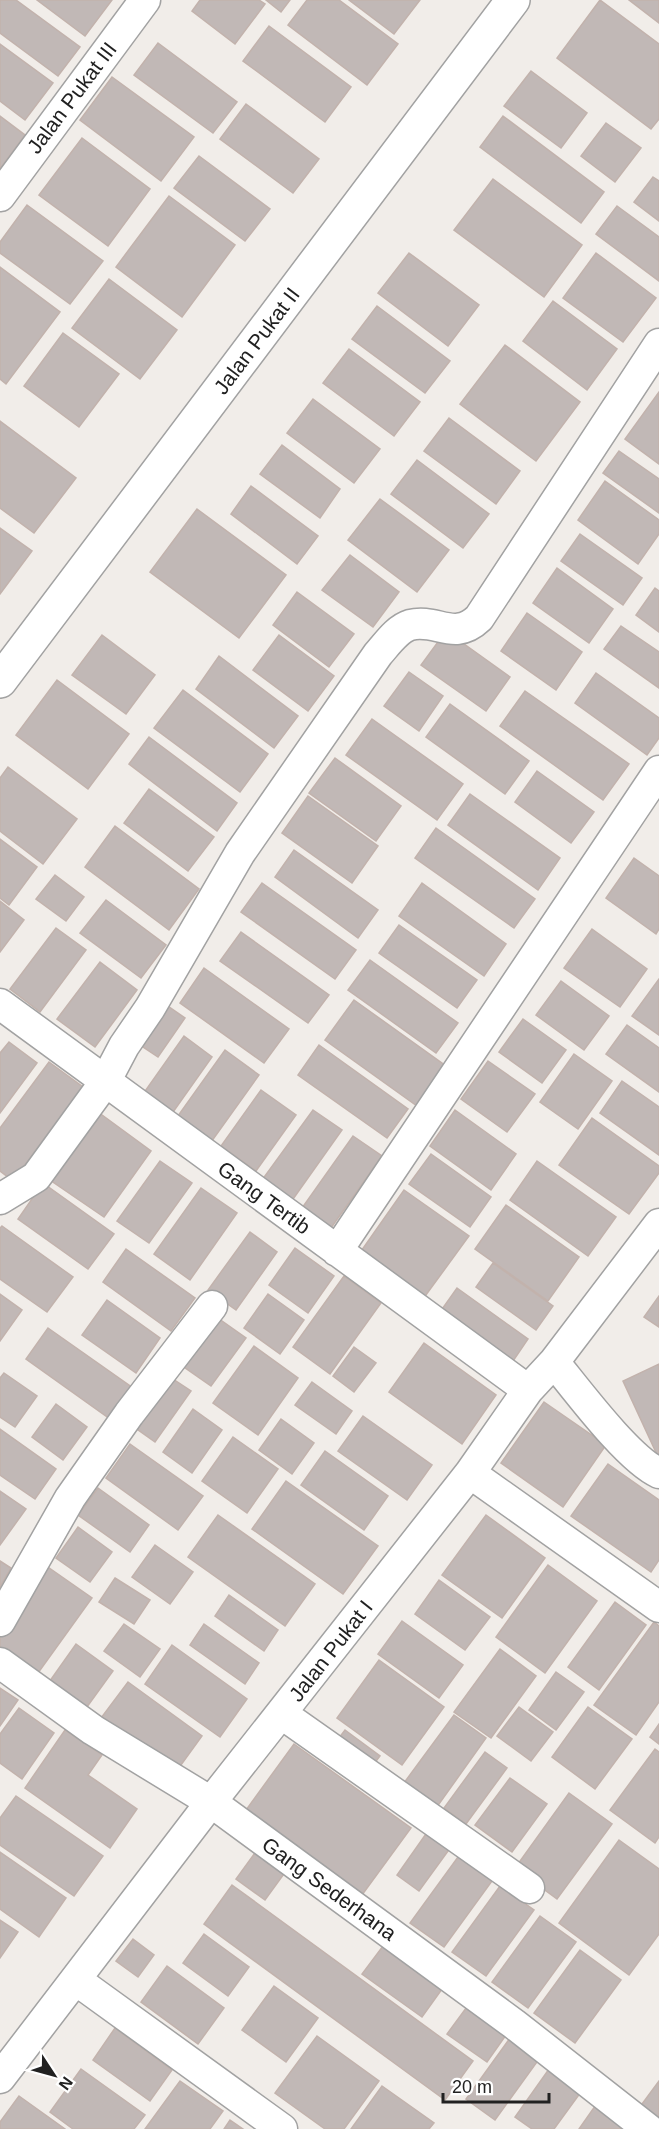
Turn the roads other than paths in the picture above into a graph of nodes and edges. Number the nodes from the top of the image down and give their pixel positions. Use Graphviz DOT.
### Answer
graph roads {
  1 [pos="145,0"];
  2 [pos="513,0"];
  3 [pos="0,196"];
  4 [pos="659,344"];
  5 [pos="0,681"];
  6 [pos="659,771"];
  7 [pos="0,1004"];
  8 [pos="105,1082"];
  9 [pos="0,1199"];
  10 [pos="658,1228"];
  11 [pos="337,1251"];
  12 [pos="212,1306"];
  13 [pos="554,1362"];
  14 [pos="528,1390"];
  15 [pos="470,1473"];
  16 [pos="659,1473"];
  17 [pos="659,1607"];
  18 [pos="0,1621"];
  19 [pos="0,1663"];
  20 [pos="282,1714"];
  21 [pos="212,1802"];
  22 [pos="529,1888"];
  23 [pos="76,1980"];
  24 [pos="0,2078"];
  25 [pos="282,2129"];
  26 [pos="648,2129"];
  1 -- 3 [label="street, Jalan Pukat III"];
  2 -- 5 [label="street, Jalan Pukat II"];
  4 -- 8 [label="street"];
  6 -- 11 [label="street"];
  7 -- 8 [label="street, Gang Tertib"];
  8 -- 9 [label="street"];
  8 -- 11 [label="street, Gang Tertib"];
  10 -- 13 [label="street, Jalan Pukat I"];
  11 -- 14 [label="street, Gang Tertib"];
  12 -- 18 [label="street"];
  13 -- 14 [label="street, Jalan Pukat I"];
  13 -- 16 [label="street"];
  14 -- 15 [label="street, Jalan Pukat I"];
  15 -- 17 [label="street"];
  15 -- 20 [label="street, Jalan Pukat I"];
  19 -- 21 [label="street, Gang Sederhana"];
  20 -- 21 [label="street, Jalan Pukat I"];
  20 -- 22 [label="street"];
  21 -- 23 [label="street, Jalan Pukat I"];
  21 -- 26 [label="street, Gang Sederhana"];
  23 -- 24 [label="street, Jalan Pukat I"];
  23 -- 25 [label="street"];
}
